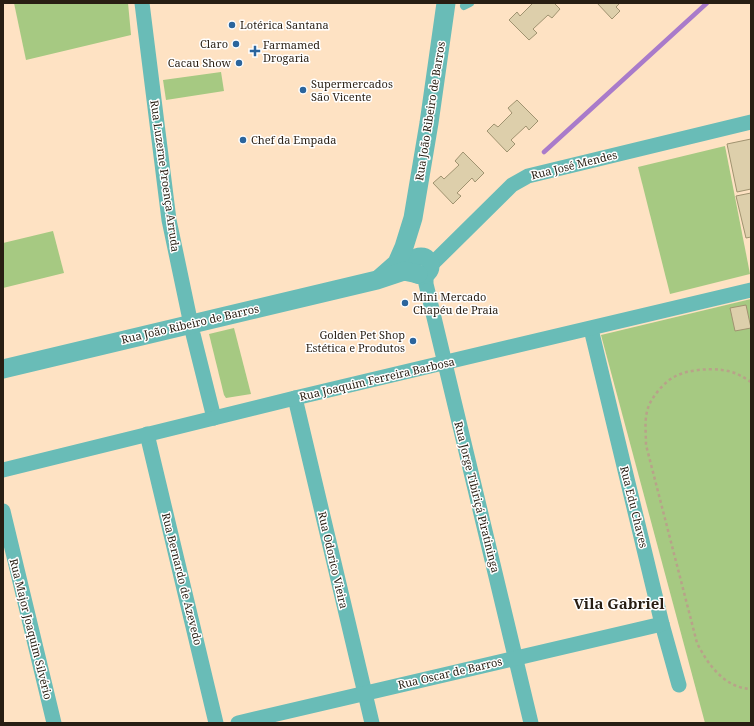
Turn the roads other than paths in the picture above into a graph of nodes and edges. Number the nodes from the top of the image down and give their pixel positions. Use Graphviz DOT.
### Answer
graph roads {
  1 [pos="142,3"];
  2 [pos="460,4"];
  3 [pos="751,122"];
  4 [pos="413,218"];
  5 [pos="426,268"];
  6 [pos="377,280"];
  7 [pos="751,290"];
  8 [pos="191,324"];
  9 [pos="590,329"];
  10 [pos="444,363"];
  11 [pos="3,369"];
  12 [pos="295,398"];
  13 [pos="214,418"];
  14 [pos="147,434"];
  15 [pos="3,470"];
  16 [pos="3,511"];
  17 [pos="662,624"];
  18 [pos="516,658"];
  19 [pos="679,685"];
  20 [pos="365,694"];
  21 [pos="54,723"];
  22 [pos="216,723"];
  23 [pos="238,723"];
  24 [pos="372,723"];
  25 [pos="531,723"];
  1 -- 8 [label="street, Rua Luzerne Proença Arruda"];
  2 -- 4 [label="street, Rua João Ribeiro de Barros"];
  3 -- 5 [label="street, Rua José Mendes"];
  4 -- 5 [label="street, Rua João Ribeiro de Barros"];
  4 -- 6 [label="street, Rua João Ribeiro de Barros"];
  5 -- 6 [label="street, Rua João Ribeiro de Barros"];
  5 -- 10 [label="street, Rua Jorge Tibiriçá Piratininga"];
  6 -- 8 [label="street, Rua João Ribeiro de Barros"];
  7 -- 9 [label="street, Rua Joaquim Ferreira Barbosa"];
  8 -- 11 [label="street, Rua João Ribeiro de Barros"];
  8 -- 13 [label="street, Rua Luzerne Proença Arruda"];
  9 -- 10 [label="street, Rua Joaquim Ferreira Barbosa"];
  9 -- 17 [label="street, Rua Edu Chaves"];
  10 -- 12 [label="street, Rua Joaquim Ferreira Barbosa"];
  10 -- 18 [label="street, Rua Jorge Tibiriçá Piratininga"];
  12 -- 13 [label="street, Rua Joaquim Ferreira Barbosa"];
  12 -- 20 [label="street, Rua Odorico Vieira"];
  13 -- 14 [label="street, Rua Joaquim Ferreira Barbosa"];
  14 -- 15 [label="street, Rua Joaquim Ferreira Barbosa"];
  14 -- 22 [label="street, Rua Bernardo de Azevedo"];
  16 -- 21 [label="street, Rua Major Joaquim Silvério"];
  17 -- 18 [label="street, Rua Oscar de Barros"];
  17 -- 19 [label="street, Rua Edu Chaves"];
  18 -- 20 [label="street, Rua Oscar de Barros"];
  18 -- 25 [label="street, Rua Jorge Tibiriçá Piratininga"];
  20 -- 23 [label="street, Rua Oscar de Barros"];
  20 -- 24 [label="street, Rua Odorico Vieira"];
}
